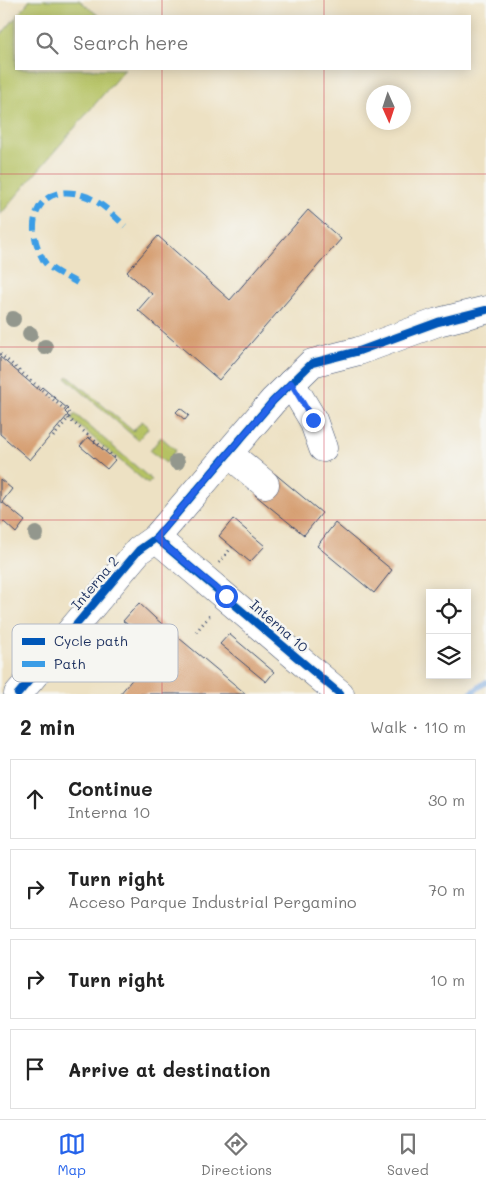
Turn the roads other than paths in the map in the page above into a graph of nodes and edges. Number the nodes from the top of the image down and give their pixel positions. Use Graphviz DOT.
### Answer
graph roads {
  1 [pos="486,310"];
  2 [pos="486,329"];
  3 [pos="359,351"];
  4 [pos="291,383"];
  5 [pos="323,448"];
  6 [pos="228,453"];
  7 [pos="264,484"];
  8 [pos="156,538"];
  9 [pos="77,624"];
  10 [pos="28,682"];
  11 [pos="18,694"];
  12 [pos="340,694"];
  1 -- 3 [label="street"];
  2 -- 3 [label="street"];
  3 -- 4 [label="street, Interna 2"];
  4 -- 5 [label="street"];
  4 -- 6 [label="street, Interna 2"];
  6 -- 7 [label="street"];
  6 -- 8 [label="street, Interna 2"];
  8 -- 9 [label="street, Interna 2"];
  8 -- 12 [label="street, Interna 10"];
  10 -- 11 [label="street, Interna 2"];
}
